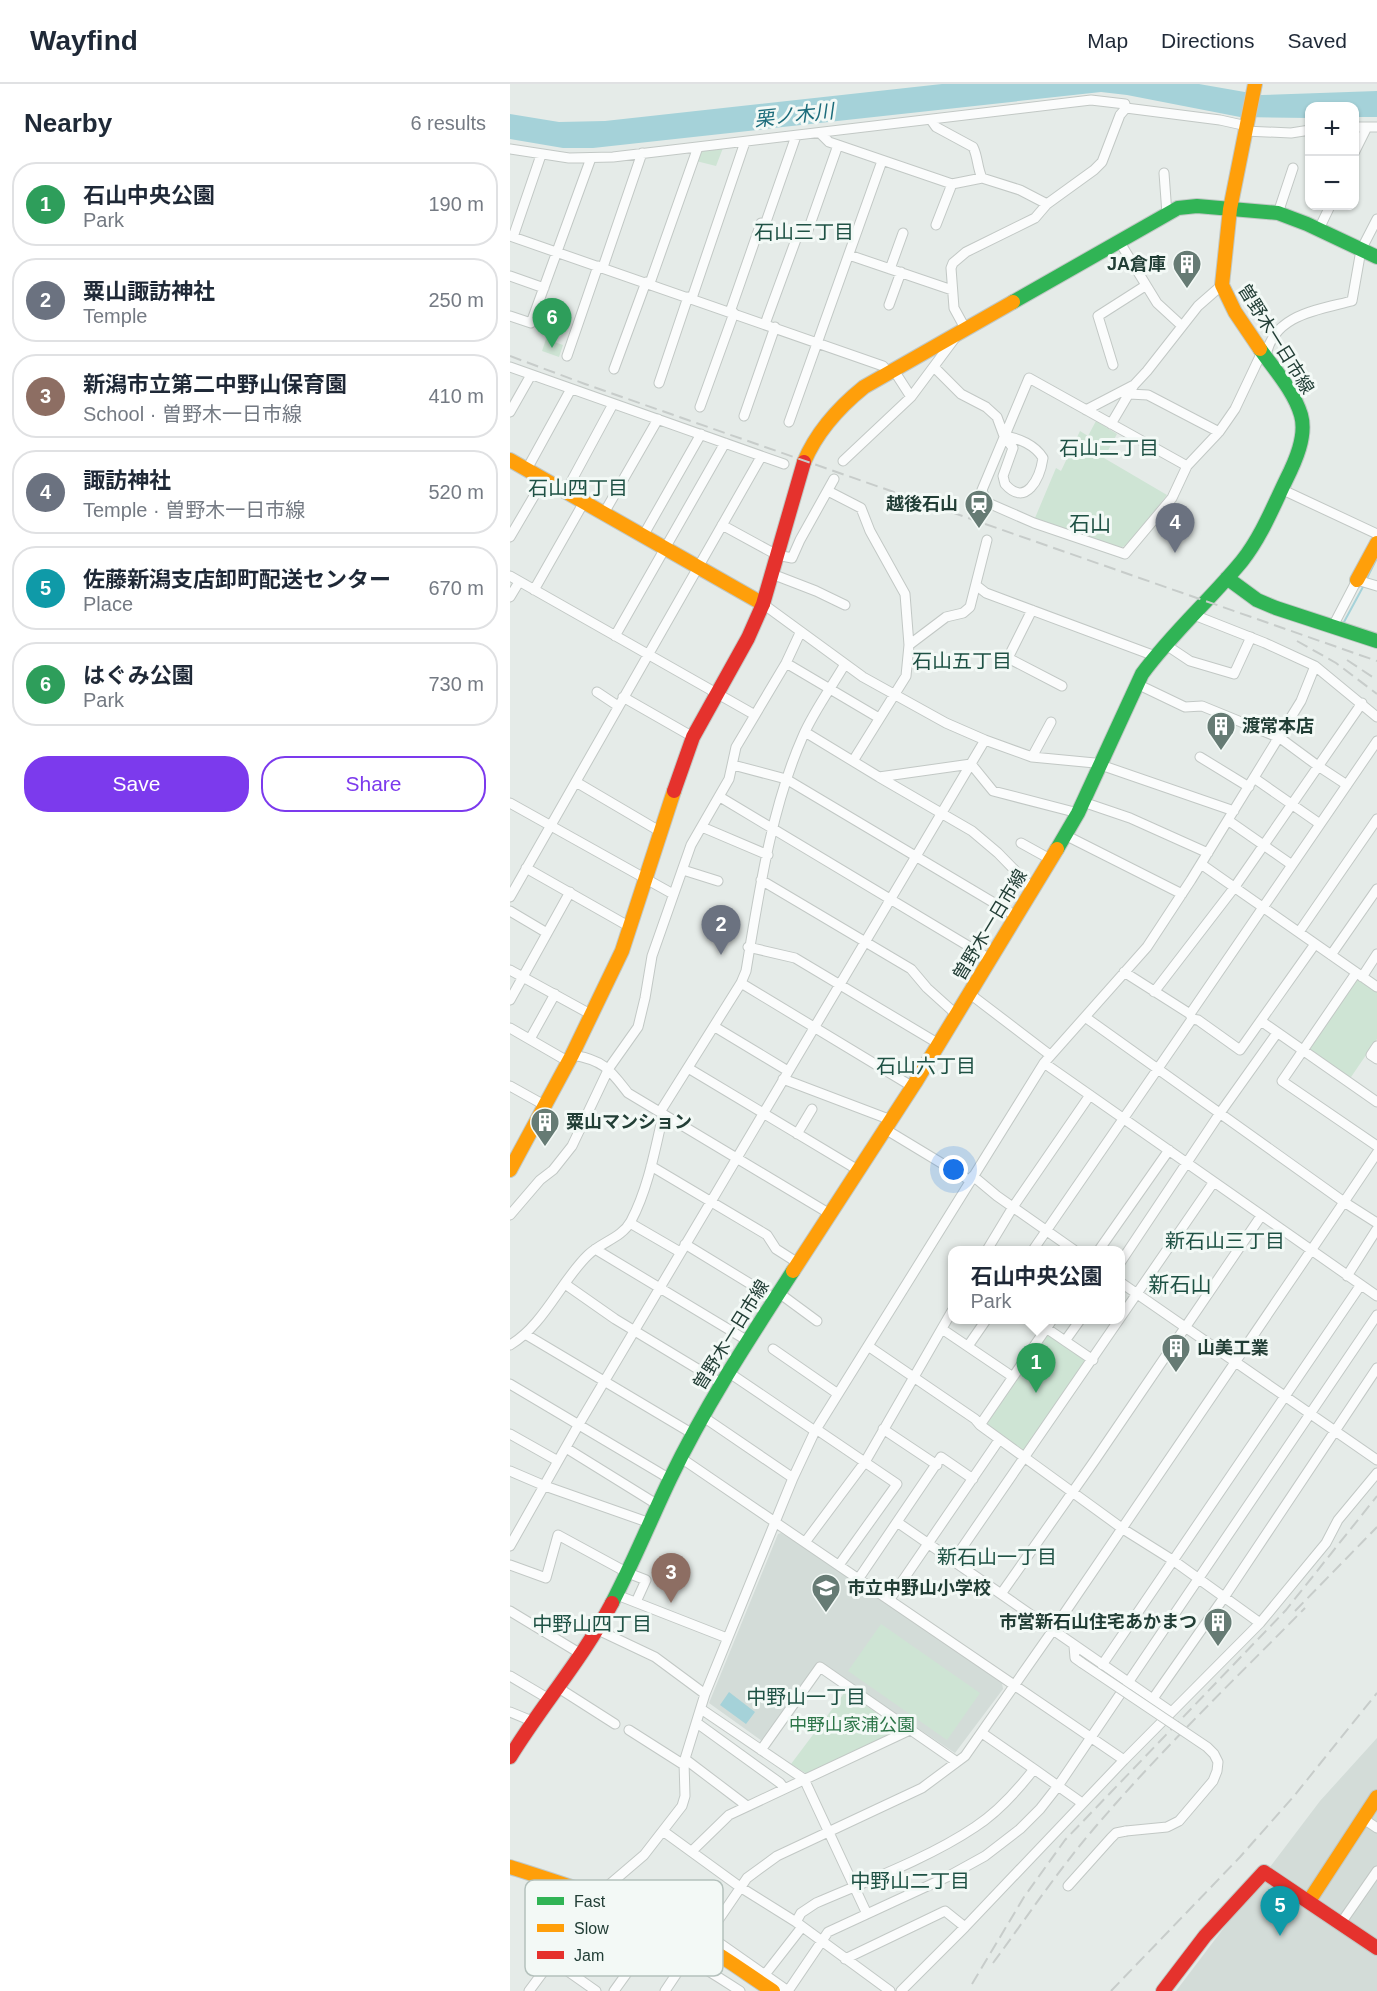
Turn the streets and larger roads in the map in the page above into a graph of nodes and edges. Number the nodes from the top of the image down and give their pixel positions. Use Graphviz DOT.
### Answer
graph roads {
  1 [pos="1254,89"];
  2 [pos="1126,108"];
  3 [pos="931,120"];
  4 [pos="1247,126"];
  5 [pos="1372,127"];
  6 [pos="1305,131"];
  7 [pos="820,133"];
  8 [pos="796,136"];
  9 [pos="745,142"];
  10 [pos="838,145"];
  11 [pos="1359,146"];
  12 [pos="698,147"];
  13 [pos="510,149"];
  14 [pos="642,153"];
  15 [pos="541,155"];
  16 [pos="591,158"];
  17 [pos="882,161"];
  18 [pos="1293,168"];
  19 [pos="1164,173"];
  20 [pos="982,178"];
  21 [pos="952,184"];
  22 [pos="1047,204"];
  23 [pos="1230,209"];
  24 [pos="1328,210"];
  25 [pos="1167,213"];
  26 [pos="1278,213"];
  27 [pos="1377,219"];
  28 [pos="936,225"];
  29 [pos="1319,229"];
  30 [pos="903,233"];
  31 [pos="511,236"];
  32 [pos="1119,241"];
  33 [pos="1361,250"];
  34 [pos="557,252"];
  35 [pos="849,255"];
  36 [pos="1377,257"];
  37 [pos="600,267"];
  38 [pos="890,268"];
  39 [pos="900,272"];
  40 [pos="510,276"];
  41 [pos="648,283"];
  42 [pos="1222,285"];
  43 [pos="1145,286"];
  44 [pos="544,288"];
  45 [pos="952,290"];
  46 [pos="690,298"];
  47 [pos="889,305"];
  48 [pos="732,312"];
  49 [pos="510,316"];
  50 [pos="765,324"];
  51 [pos="775,327"];
  52 [pos="1182,327"];
  53 [pos="962,332"];
  54 [pos="817,343"];
  55 [pos="1264,354"];
  56 [pos="567,356"];
  57 [pos="1113,365"];
  58 [pos="510,367"];
  59 [pos="935,368"];
  60 [pos="614,369"];
  61 [pos="890,371"];
  62 [pos="531,375"];
  63 [pos="659,383"];
  64 [pos="1134,385"];
  65 [pos="571,389"];
  66 [pos="1129,394"];
  67 [pos="911,397"];
  68 [pos="613,404"];
  69 [pos="700,407"];
  70 [pos="1086,410"];
  71 [pos="510,412"];
  72 [pos="744,416"];
  73 [pos="658,419"];
  74 [pos="789,422"];
  75 [pos="1112,424"];
  76 [pos="1219,432"];
  77 [pos="701,434"];
  78 [pos="1004,436"];
  79 [pos="725,443"];
  80 [pos="1028,445"];
  81 [pos="1013,452"];
  82 [pos="761,457"];
  83 [pos="510,460"];
  84 [pos="843,460"];
  85 [pos="784,464"];
  86 [pos="1187,466"];
  87 [pos="527,469"];
  88 [pos="544,479"];
  89 [pos="834,479"];
  90 [pos="1283,490"];
  91 [pos="566,491"];
  92 [pos="828,491"];
  93 [pos="584,501"];
  94 [pos="604,513"];
  95 [pos="722,525"];
  96 [pos="1377,534"];
  97 [pos="644,536"];
  98 [pos="510,537"];
  99 [pos="987,540"];
  100 [pos="1377,543"];
  101 [pos="665,548"];
  102 [pos="777,555"];
  103 [pos="699,567"];
  104 [pos="772,574"];
  105 [pos="1227,578"];
  106 [pos="514,579"];
  107 [pos="1357,580"];
  108 [pos="977,586"];
  109 [pos="1377,586"];
  110 [pos="534,590"];
  111 [pos="510,597"];
  112 [pos="763,604"];
  113 [pos="845,605"];
  114 [pos="1032,610"];
  115 [pos="1194,615"];
  116 [pos="1333,626"];
  117 [pos="800,633"];
  118 [pos="615,636"];
  119 [pos="1251,638"];
  120 [pos="1377,641"];
  121 [pos="909,645"];
  122 [pos="1166,645"];
  123 [pos="648,654"];
  124 [pos="1155,656"];
  125 [pos="786,663"];
  126 [pos="845,664"];
  127 [pos="1315,666"];
  128 [pos="1137,684"];
  129 [pos="1062,686"];
  130 [pos="830,690"];
  131 [pos="597,693"];
  132 [pos="717,693"];
  133 [pos="895,694"];
  134 [pos="621,701"];
  135 [pos="1362,703"];
  136 [pos="755,715"];
  137 [pos="1377,717"];
  138 [pos="879,718"];
  139 [pos="1051,722"];
  140 [pos="805,732"];
  141 [pos="693,737"];
  142 [pos="1280,738"];
  143 [pos="985,740"];
  144 [pos="1377,741"];
  145 [pos="1032,757"];
  146 [pos="1200,757"];
  147 [pos="852,761"];
  148 [pos="971,764"];
  149 [pos="733,765"];
  150 [pos="1100,765"];
  151 [pos="1318,766"];
  152 [pos="879,777"];
  153 [pos="786,779"];
  154 [pos="576,782"];
  155 [pos="1251,783"];
  156 [pos="1347,785"];
  157 [pos="720,797"];
  158 [pos="510,803"];
  159 [pos="1292,805"];
  160 [pos="1080,807"];
  161 [pos="1234,811"];
  162 [pos="941,813"];
  163 [pos="1377,819"];
  164 [pos="1229,821"];
  165 [pos="1320,824"];
  166 [pos="550,825"];
  167 [pos="702,827"];
  168 [pos="774,829"];
  169 [pos="662,832"];
  170 [pos="1065,835"];
  171 [pos="1021,843"];
  172 [pos="1263,845"];
  173 [pos="1208,853"];
  174 [pos="768,855"];
  175 [pos="916,856"];
  176 [pos="1050,859"];
  177 [pos="1201,864"];
  178 [pos="1292,865"];
  179 [pos="526,868"];
  180 [pos="683,870"];
  181 [pos="645,879"];
  182 [pos="761,880"];
  183 [pos="718,881"];
  184 [pos="1234,888"];
  185 [pos="1032,889"];
  186 [pos="1377,889"];
  187 [pos="570,892"];
  188 [pos="673,894"];
  189 [pos="1182,894"];
  190 [pos="510,897"];
  191 [pos="890,898"];
  192 [pos="1263,908"];
  193 [pos="510,911"];
  194 [pos="1016,916"];
  195 [pos="630,927"];
  196 [pos="1299,932"];
  197 [pos="547,933"];
  198 [pos="865,942"];
  199 [pos="1315,944"];
  200 [pos="748,947"];
  201 [pos="1377,954"];
  202 [pos="1331,955"];
  203 [pos="990,959"];
  204 [pos="510,970"];
  205 [pos="1124,972"];
  206 [pos="1359,975"];
  207 [pos="523,977"];
  208 [pos="741,983"];
  209 [pos="839,984"];
  210 [pos="1377,987"];
  211 [pos="1154,992"];
  212 [pos="555,994"];
  213 [pos="970,994"];
  214 [pos="510,1000"];
  215 [pos="592,1015"];
  216 [pos="957,1015"];
  217 [pos="1085,1017"];
  218 [pos="1191,1017"];
  219 [pos="1261,1021"];
  220 [pos="715,1027"];
  221 [pos="814,1027"];
  222 [pos="510,1028"];
  223 [pos="1277,1033"];
  224 [pos="530,1040"];
  225 [pos="939,1044"];
  226 [pos="1377,1046"];
  227 [pos="1303,1051"];
  228 [pos="1050,1055"];
  229 [pos="570,1059"];
  230 [pos="1377,1059"];
  231 [pos="1044,1063"];
  232 [pos="1158,1067"];
  233 [pos="609,1068"];
  234 [pos="688,1068"];
  235 [pos="786,1075"];
  236 [pos="510,1086"];
  237 [pos="913,1087"];
  238 [pos="1090,1095"];
  239 [pos="1377,1102"];
  240 [pos="546,1106"];
  241 [pos="812,1109"];
  242 [pos="1220,1113"];
  243 [pos="662,1114"];
  244 [pos="762,1114"];
  245 [pos="1124,1118"];
  246 [pos="888,1125"];
  247 [pos="796,1134"];
  248 [pos="1377,1146"];
  249 [pos="1169,1150"];
  250 [pos="1377,1153"];
  251 [pos="736,1158"];
  252 [pos="1187,1164"];
  253 [pos="651,1167"];
  254 [pos="1368,1167"];
  255 [pos="510,1170"];
  256 [pos="858,1170"];
  257 [pos="1377,1172"];
  258 [pos="972,1178"];
  259 [pos="1213,1183"];
  260 [pos="710,1201"];
  261 [pos="1344,1202"];
  262 [pos="1013,1207"];
  263 [pos="830,1214"];
  264 [pos="510,1215"];
  265 [pos="1261,1216"];
  266 [pos="630,1223"];
  267 [pos="1377,1223"];
  268 [pos="1377,1229"];
  269 [pos="1046,1231"];
  270 [pos="990,1246"];
  271 [pos="1036,1246"];
  272 [pos="1067,1246"];
  273 [pos="1102,1246"];
  274 [pos="682,1248"];
  275 [pos="595,1249"];
  276 [pos="1311,1252"];
  277 [pos="1125,1256"];
  278 [pos="798,1263"];
  279 [pos="1347,1276"];
  280 [pos="566,1284"];
  281 [pos="1125,1285"];
  282 [pos="1360,1286"];
  283 [pos="660,1287"];
  284 [pos="1138,1294"];
  285 [pos="777,1296"];
  286 [pos="1377,1296"];
  287 [pos="1125,1313"];
  288 [pos="1377,1315"];
  289 [pos="948,1318"];
  290 [pos="818,1321"];
  291 [pos="983,1324"];
  292 [pos="1049,1324"];
  293 [pos="1077,1324"];
  294 [pos="1118,1324"];
  295 [pos="1185,1327"];
  296 [pos="1046,1328"];
  297 [pos="942,1329"];
  298 [pos="634,1331"];
  299 [pos="525,1334"];
  300 [pos="748,1341"];
  301 [pos="1065,1341"];
  302 [pos="510,1345"];
  303 [pos="868,1346"];
  304 [pos="968,1346"];
  305 [pos="773,1349"];
  306 [pos="1093,1360"];
  307 [pos="1236,1363"];
  308 [pos="1377,1368"];
  309 [pos="914,1376"];
  310 [pos="724,1377"];
  311 [pos="1013,1377"];
  312 [pos="604,1382"];
  313 [pos="510,1384"];
  314 [pos="838,1394"];
  315 [pos="1286,1397"];
  316 [pos="1310,1413"];
  317 [pos="702,1416"];
  318 [pos="579,1424"];
  319 [pos="980,1425"];
  320 [pos="884,1429"];
  321 [pos="815,1430"];
  322 [pos="1335,1431"];
  323 [pos="510,1434"];
  324 [pos="693,1434"];
  325 [pos="999,1440"];
  326 [pos="566,1448"];
  327 [pos="1024,1457"];
  328 [pos="681,1458"];
  329 [pos="1377,1460"];
  330 [pos="558,1461"];
  331 [pos="865,1462"];
  332 [pos="937,1465"];
  333 [pos="510,1471"];
  334 [pos="1377,1473"];
  335 [pos="793,1478"];
  336 [pos="670,1479"];
  337 [pos="973,1479"];
  338 [pos="545,1486"];
  339 [pos="1072,1493"];
  340 [pos="658,1505"];
  341 [pos="775,1522"];
  342 [pos="897,1522"];
  343 [pos="650,1523"];
  344 [pos="1123,1529"];
  345 [pos="806,1541"];
  346 [pos="929,1544"];
  347 [pos="510,1546"];
  348 [pos="953,1561"];
  349 [pos="1174,1561"];
  350 [pos="510,1565"];
  351 [pos="839,1565"];
  352 [pos="628,1573"];
  353 [pos="859,1578"];
  354 [pos="1198,1579"];
  355 [pos="1001,1594"];
  356 [pos="617,1595"];
  357 [pos="1225,1596"];
  358 [pos="890,1599"];
  359 [pos="636,1602"];
  360 [pos="510,1611"];
  361 [pos="1260,1623"];
  362 [pos="598,1630"];
  363 [pos="1053,1630"];
  364 [pos="727,1638"];
  365 [pos="1074,1646"];
  366 [pos="581,1654"];
  367 [pos="1102,1665"];
  368 [pos="510,1676"];
  369 [pos="1127,1683"];
  370 [pos="1014,1686"];
  371 [pos="553,1693"];
  372 [pos="705,1694"];
  373 [pos="1152,1700"];
  374 [pos="701,1709"];
  375 [pos="1170,1711"];
  376 [pos="510,1712"];
  377 [pos="531,1721"];
  378 [pos="697,1723"];
  379 [pos="615,1724"];
  380 [pos="629,1730"];
  381 [pos="910,1730"];
  382 [pos="982,1733"];
  383 [pos="1091,1736"];
  384 [pos="761,1750"];
  385 [pos="510,1757"];
  386 [pos="1124,1760"];
  387 [pos="684,1762"];
  388 [pos="957,1762"];
  389 [pos="1034,1769"];
  390 [pos="804,1779"];
  391 [pos="1058,1786"];
  392 [pos="784,1788"];
  393 [pos="1377,1797"];
  394 [pos="1082,1803"];
  395 [pos="747,1806"];
  396 [pos="1362,1818"];
  397 [pos="1377,1828"];
  398 [pos="663,1831"];
  399 [pos="829,1831"];
  400 [pos="692,1851"];
  401 [pos="510,1867"];
  402 [pos="1377,1871"];
  403 [pos="510,1875"];
  404 [pos="525,1880"];
  405 [pos="539,1880"];
  406 [pos="616,1880"];
  407 [pos="855,1886"];
  408 [pos="1068,1886"];
  409 [pos="740,1887"];
  410 [pos="1309,1901"];
  411 [pos="723,1910"];
  412 [pos="867,1914"];
  413 [pos="1341,1923"];
  414 [pos="799,1924"];
  415 [pos="965,1927"];
  416 [pos="822,1943"];
  417 [pos="1377,1948"];
  418 [pos="846,1959"];
  419 [pos="723,1961"];
  420 [pos="723,1973"];
  421 [pos="540,1976"];
  422 [pos="575,1976"];
  423 [pos="625,1976"];
  424 [pos="676,1976"];
  425 [pos="759,1982"];
  426 [pos="529,1991"];
  427 [pos="596,1991"];
  428 [pos="614,1991"];
  429 [pos="665,1991"];
  430 [pos="740,1991"];
  431 [pos="773,1991"];
  432 [pos="788,1991"];
  433 [pos="890,1991"];
  434 [pos="901,1991"];
  435 [pos="1163,1991"];
  1 -- 4 [label="street, 曽野木一日市線"];
  2 -- 3 [label="street"];
  2 -- 4 [label="street"];
  2 -- 22 [label="street"];
  3 -- 7 [label="street"];
  3 -- 20 [label="street"];
  4 -- 6 [label="street"];
  4 -- 23 [label="street, 曽野木一日市線"];
  5 -- 11 [label="street"];
  7 -- 8 [label="street"];
  7 -- 10 [label="street"];
  8 -- 9 [label="street"];
  8 -- 48 [label="street"];
  9 -- 12 [label="street"];
  9 -- 46 [label="street"];
  10 -- 17 [label="street"];
  10 -- 50 [label="street"];
  12 -- 14 [label="street"];
  12 -- 41 [label="street"];
  13 -- 15 [label="street"];
  14 -- 16 [label="street"];
  14 -- 37 [label="street"];
  15 -- 16 [label="street"];
  15 -- 31 [label="street"];
  16 -- 34 [label="street"];
  17 -- 21 [label="street"];
  17 -- 35 [label="street"];
  18 -- 26 [label="street"];
  19 -- 25 [label="street"];
  20 -- 21 [label="street"];
  20 -- 22 [label="street"];
  21 -- 28 [label="street"];
  22 -- 45 [label="street"];
  23 -- 25 [label="street"];
  23 -- 26 [label="street"];
  23 -- 42 [label="street, 曽野木一日市線"];
  24 -- 29 [label="street"];
  25 -- 32 [label="street"];
  26 -- 29 [label="street"];
  27 -- 33 [label="street"];
  29 -- 33 [label="street"];
  30 -- 38 [label="street"];
  31 -- 34 [label="street"];
  32 -- 43 [label="street"];
  32 -- 53 [label="street"];
  33 -- 36 [label="street"];
  33 -- 55 [label="street"];
  34 -- 37 [label="street"];
  34 -- 44 [label="street"];
  35 -- 38 [label="street"];
  35 -- 54 [label="street"];
  37 -- 41 [label="street"];
  37 -- 56 [label="street"];
  38 -- 39 [label="street"];
  39 -- 45 [label="street"];
  39 -- 47 [label="street"];
  40 -- 44 [label="street"];
  41 -- 46 [label="street"];
  41 -- 60 [label="street"];
  42 -- 52 [label="street"];
  42 -- 55 [label="street, 曽野木一日市線"];
  43 -- 52 [label="street"];
  43 -- 57 [label="street"];
  44 -- 49 [label="street"];
  45 -- 53 [label="street"];
  46 -- 48 [label="street"];
  46 -- 63 [label="street"];
  48 -- 50 [label="street"];
  48 -- 69 [label="street"];
  50 -- 51 [label="street"];
  51 -- 54 [label="street"];
  51 -- 72 [label="street"];
  52 -- 64 [label="street"];
  53 -- 59 [label="street"];
  53 -- 61 [label="street"];
  54 -- 61 [label="street"];
  54 -- 74 [label="street"];
  55 -- 76 [label="street"];
  55 -- 90 [label="street, 曽野木一日市線"];
  58 -- 62 [label="street"];
  59 -- 67 [label="street"];
  59 -- 78 [label="street"];
  61 -- 67 [label="street"];
  61 -- 102 [label="street"];
  62 -- 65 [label="street"];
  62 -- 71 [label="street"];
  64 -- 66 [label="street"];
  64 -- 70 [label="street"];
  65 -- 68 [label="street"];
  65 -- 87 [label="street"];
  66 -- 75 [label="street"];
  66 -- 76 [label="street"];
  67 -- 84 [label="street"];
  68 -- 73 [label="street"];
  68 -- 91 [label="street"];
  70 -- 75 [label="street"];
  70 -- 78 [label="street"];
  73 -- 77 [label="street"];
  73 -- 94 [label="street"];
  75 -- 86 [label="street"];
  76 -- 86 [label="street"];
  77 -- 79 [label="street"];
  77 -- 97 [label="street"];
  78 -- 80 [label="street"];
  78 -- 81 [label="street"];
  78 -- 86 [label="street"];
  79 -- 82 [label="street"];
  79 -- 101 [label="street"];
  80 -- 81 [label="street"];
  80 -- 81 [label="street"];
  82 -- 85 [label="street"];
  82 -- 95 [label="street"];
  83 -- 87 [label="street"];
  87 -- 88 [label="street"];
  88 -- 91 [label="street"];
  88 -- 98 [label="street"];
  89 -- 92 [label="street"];
  90 -- 96 [label="street"];
  90 -- 105 [label="street, 曽野木一日市線"];
  91 -- 93 [label="street"];
  92 -- 102 [label="street"];
  92 -- 121 [label="street"];
  93 -- 94 [label="street"];
  93 -- 110 [label="street"];
  94 -- 97 [label="street"];
  95 -- 102 [label="street"];
  95 -- 103 [label="street"];
  97 -- 101 [label="street"];
  99 -- 108 [label="street"];
  100 -- 107 [label="street"];
  101 -- 103 [label="street"];
  101 -- 118 [label="street"];
  102 -- 104 [label="street"];
  103 -- 112 [label="street"];
  103 -- 123 [label="street"];
  104 -- 112 [label="street"];
  104 -- 113 [label="street"];
  105 -- 115 [label="street, 曽野木一日市線"];
  105 -- 116 [label="street"];
  106 -- 110 [label="street"];
  106 -- 111 [label="street"];
  107 -- 109 [label="street"];
  107 -- 116 [label="street"];
  108 -- 114 [label="street"];
  108 -- 121 [label="street"];
  110 -- 118 [label="street"];
  112 -- 117 [label="street"];
  112 -- 132 [label="street"];
  114 -- 124 [label="street"];
  114 -- 129 [label="street"];
  115 -- 119 [label="street"];
  115 -- 122 [label="street, 曽野木一日市線"];
  116 -- 120 [label="street"];
  117 -- 125 [label="street"];
  117 -- 126 [label="street"];
  118 -- 123 [label="street"];
  119 -- 122 [label="street"];
  119 -- 127 [label="street"];
  121 -- 133 [label="street"];
  122 -- 124 [label="street, 曽野木一日市線"];
  123 -- 132 [label="street"];
  123 -- 134 [label="street"];
  124 -- 128 [label="street, 曽野木一日市線"];
  125 -- 130 [label="street"];
  125 -- 136 [label="street"];
  126 -- 130 [label="street"];
  126 -- 133 [label="street"];
  127 -- 135 [label="street"];
  127 -- 142 [label="street"];
  128 -- 142 [label="street"];
  128 -- 150 [label="street, 曽野木一日市線"];
  130 -- 138 [label="street"];
  130 -- 140 [label="street"];
  131 -- 134 [label="street"];
  132 -- 136 [label="street"];
  132 -- 141 [label="street"];
  133 -- 138 [label="street"];
  133 -- 143 [label="street"];
  134 -- 141 [label="street"];
  134 -- 154 [label="street"];
  135 -- 137 [label="street"];
  135 -- 151 [label="street"];
  136 -- 149 [label="street"];
  138 -- 147 [label="street"];
  139 -- 145 [label="street"];
  140 -- 147 [label="street"];
  140 -- 153 [label="street"];
  141 -- 169 [label="street"];
  142 -- 151 [label="street"];
  142 -- 155 [label="street"];
  143 -- 145 [label="street"];
  143 -- 148 [label="street"];
  144 -- 156 [label="street"];
  145 -- 150 [label="street"];
  146 -- 155 [label="street"];
  147 -- 152 [label="street"];
  148 -- 152 [label="street"];
  148 -- 160 [label="street"];
  148 -- 162 [label="street"];
  149 -- 153 [label="street"];
  149 -- 157 [label="street"];
  150 -- 160 [label="street, 曽野木一日市線"];
  150 -- 161 [label="street"];
  151 -- 156 [label="street"];
  151 -- 159 [label="street"];
  152 -- 162 [label="street"];
  153 -- 168 [label="street"];
  153 -- 175 [label="street"];
  154 -- 166 [label="street"];
  154 -- 169 [label="street"];
  155 -- 159 [label="street"];
  155 -- 161 [label="street"];
  156 -- 165 [label="street"];
  157 -- 167 [label="street"];
  157 -- 168 [label="street"];
  158 -- 166 [label="street"];
  159 -- 165 [label="street"];
  159 -- 172 [label="street"];
  160 -- 170 [label="street, 曽野木一日市線"];
  160 -- 173 [label="street"];
  161 -- 164 [label="street"];
  162 -- 175 [label="street"];
  162 -- 185 [label="street"];
  163 -- 196 [label="street"];
  164 -- 172 [label="street"];
  164 -- 173 [label="street"];
  165 -- 178 [label="street"];
  166 -- 179 [label="street"];
  166 -- 181 [label="street"];
  167 -- 174 [label="street"];
  167 -- 180 [label="street"];
  168 -- 174 [label="street"];
  168 -- 191 [label="street"];
  169 -- 181 [label="street"];
  170 -- 176 [label="street, 曽野木一日市線"];
  170 -- 189 [label="street"];
  171 -- 176 [label="street"];
  172 -- 178 [label="street"];
  172 -- 184 [label="street"];
  173 -- 177 [label="street"];
  174 -- 182 [label="street"];
  175 -- 191 [label="street"];
  175 -- 194 [label="street"];
  176 -- 185 [label="street, 曽野木一日市線"];
  177 -- 184 [label="street"];
  177 -- 189 [label="street"];
  178 -- 192 [label="street"];
  179 -- 187 [label="street"];
  179 -- 190 [label="street"];
  180 -- 183 [label="street"];
  180 -- 188 [label="street"];
  181 -- 188 [label="street"];
  181 -- 195 [label="street"];
  182 -- 198 [label="street"];
  182 -- 200 [label="street"];
  184 -- 192 [label="street"];
  184 -- 211 [label="street"];
  185 -- 194 [label="street, 曽野木一日市線"];
  186 -- 202 [label="street"];
  187 -- 195 [label="street"];
  187 -- 197 [label="street"];
  188 -- 233 [label="street"];
  189 -- 205 [label="street"];
  191 -- 198 [label="street"];
  191 -- 203 [label="street"];
  192 -- 196 [label="street"];
  192 -- 218 [label="street"];
  193 -- 197 [label="street"];
  194 -- 203 [label="street, 曽野木一日市線"];
  195 -- 215 [label="street"];
  196 -- 199 [label="street"];
  197 -- 207 [label="street"];
  198 -- 209 [label="street"];
  198 -- 216 [label="street"];
  199 -- 202 [label="street"];
  199 -- 219 [label="street"];
  200 -- 208 [label="street"];
  200 -- 209 [label="street"];
  201 -- 206 [label="street"];
  202 -- 206 [label="street"];
  203 -- 213 [label="street, 曽野木一日市線"];
  204 -- 207 [label="street"];
  205 -- 211 [label="street"];
  205 -- 217 [label="street"];
  206 -- 210 [label="street"];
  206 -- 227 [label="street"];
  207 -- 212 [label="street"];
  207 -- 214 [label="street"];
  208 -- 220 [label="street"];
  208 -- 221 [label="street"];
  209 -- 221 [label="street"];
  209 -- 225 [label="street"];
  211 -- 218 [label="street"];
  212 -- 215 [label="street"];
  212 -- 224 [label="street"];
  213 -- 216 [label="street, 曽野木一日市線"];
  213 -- 228 [label="street"];
  215 -- 229 [label="street"];
  216 -- 225 [label="street, 曽野木一日市線"];
  217 -- 228 [label="street"];
  217 -- 232 [label="street"];
  218 -- 219 [label="street"];
  218 -- 232 [label="street"];
  219 -- 223 [label="street"];
  220 -- 234 [label="street"];
  220 -- 235 [label="street"];
  221 -- 235 [label="street"];
  221 -- 237 [label="street"];
  222 -- 224 [label="street"];
  223 -- 227 [label="street"];
  223 -- 242 [label="street"];
  224 -- 229 [label="street"];
  225 -- 237 [label="street, 曽野木一日市線"];
  226 -- 230 [label="street"];
  227 -- 239 [label="street"];
  227 -- 248 [label="street"];
  228 -- 231 [label="street"];
  229 -- 233 [label="street"];
  229 -- 240 [label="street"];
  231 -- 238 [label="street"];
  231 -- 258 [label="street"];
  232 -- 242 [label="street"];
  232 -- 245 [label="street"];
  233 -- 243 [label="street"];
  233 -- 264 [label="street"];
  234 -- 243 [label="street"];
  234 -- 244 [label="street"];
  235 -- 244 [label="street"];
  235 -- 246 [label="street"];
  236 -- 240 [label="street"];
  237 -- 246 [label="street, 曽野木一日市線"];
  238 -- 245 [label="street"];
  238 -- 262 [label="street"];
  240 -- 255 [label="street"];
  241 -- 247 [label="street"];
  242 -- 252 [label="street"];
  242 -- 261 [label="street"];
  243 -- 251 [label="street"];
  243 -- 253 [label="street"];
  244 -- 247 [label="street"];
  244 -- 251 [label="street"];
  245 -- 249 [label="street"];
  245 -- 269 [label="street"];
  246 -- 256 [label="street, 曽野木一日市線"];
  246 -- 258 [label="street"];
  247 -- 256 [label="street"];
  249 -- 252 [label="street"];
  249 -- 273 [label="street"];
  250 -- 254 [label="street"];
  251 -- 260 [label="street"];
  251 -- 263 [label="street"];
  252 -- 259 [label="street"];
  252 -- 277 [label="street"];
  253 -- 260 [label="street"];
  253 -- 266 [label="street"];
  254 -- 257 [label="street"];
  254 -- 261 [label="street"];
  256 -- 263 [label="street, 曽野木一日市線"];
  258 -- 262 [label="street"];
  258 -- 303 [label="street"];
  259 -- 265 [label="street"];
  259 -- 284 [label="street"];
  260 -- 274 [label="street"];
  260 -- 278 [label="street"];
  261 -- 267 [label="street"];
  261 -- 276 [label="street"];
  262 -- 269 [label="street"];
  262 -- 270 [label="street"];
  263 -- 278 [label="street, 曽野木一日市線"];
  265 -- 276 [label="street"];
  265 -- 295 [label="street"];
  266 -- 274 [label="street"];
  266 -- 275 [label="street"];
  268 -- 279 [label="street"];
  269 -- 271 [label="street"];
  269 -- 272 [label="street"];
  274 -- 283 [label="street"];
  274 -- 285 [label="street"];
  275 -- 280 [label="street"];
  275 -- 283 [label="street"];
  276 -- 279 [label="street"];
  276 -- 307 [label="street"];
  278 -- 285 [label="street, 曽野木一日市線"];
  279 -- 282 [label="street"];
  280 -- 298 [label="street"];
  280 -- 299 [label="street"];
  281 -- 284 [label="street"];
  282 -- 286 [label="street"];
  282 -- 315 [label="street"];
  283 -- 298 [label="street"];
  283 -- 300 [label="street"];
  284 -- 287 [label="street"];
  284 -- 295 [label="street"];
  285 -- 290 [label="street"];
  285 -- 300 [label="street, 曽野木一日市線"];
  288 -- 316 [label="street"];
  289 -- 297 [label="street"];
  291 -- 304 [label="street"];
  292 -- 296 [label="street"];
  293 -- 301 [label="street"];
  294 -- 306 [label="street"];
  295 -- 307 [label="street"];
  295 -- 339 [label="street"];
  296 -- 301 [label="street"];
  296 -- 311 [label="street"];
  297 -- 304 [label="street"];
  297 -- 309 [label="street"];
  298 -- 310 [label="street"];
  298 -- 312 [label="street"];
  299 -- 302 [label="street"];
  299 -- 312 [label="street"];
  300 -- 310 [label="street, 曽野木一日市線"];
  301 -- 306 [label="street"];
  303 -- 309 [label="street"];
  303 -- 314 [label="street"];
  304 -- 311 [label="street"];
  305 -- 314 [label="street"];
  306 -- 327 [label="street"];
  307 -- 315 [label="street"];
  307 -- 344 [label="street"];
  308 -- 322 [label="street"];
  309 -- 319 [label="street"];
  309 -- 320 [label="street"];
  310 -- 317 [label="street, 曽野木一日市線"];
  310 -- 321 [label="street"];
  311 -- 319 [label="street"];
  312 -- 318 [label="street"];
  312 -- 324 [label="street"];
  313 -- 318 [label="street"];
  314 -- 321 [label="street"];
  315 -- 316 [label="street"];
  315 -- 349 [label="street"];
  316 -- 322 [label="street"];
  316 -- 354 [label="street"];
  317 -- 324 [label="street, 曽野木一日市線"];
  317 -- 335 [label="street"];
  318 -- 326 [label="street"];
  318 -- 336 [label="street"];
  319 -- 325 [label="street"];
  320 -- 331 [label="street"];
  320 -- 332 [label="street"];
  321 -- 331 [label="street"];
  321 -- 335 [label="street"];
  322 -- 329 [label="street"];
  322 -- 357 [label="street"];
  323 -- 330 [label="street"];
  324 -- 328 [label="street, 曽野木一日市線"];
  325 -- 327 [label="street"];
  325 -- 337 [label="street"];
  326 -- 330 [label="street"];
  326 -- 340 [label="street"];
  327 -- 339 [label="street"];
  327 -- 348 [label="street"];
  328 -- 336 [label="street, 曽野木一日市線"];
  328 -- 341 [label="street"];
  330 -- 338 [label="street"];
  331 -- 345 [label="street"];
  331 -- 351 [label="street"];
  332 -- 337 [label="street"];
  332 -- 342 [label="street"];
  333 -- 338 [label="street"];
  334 -- 361 [label="street"];
  335 -- 341 [label="street"];
  336 -- 340 [label="street, 曽野木一日市線"];
  337 -- 346 [label="street"];
  338 -- 343 [label="street"];
  338 -- 347 [label="street"];
  339 -- 344 [label="street"];
  339 -- 355 [label="street"];
  340 -- 343 [label="street, 曽野木一日市線"];
  341 -- 345 [label="street"];
  341 -- 364 [label="street"];
  342 -- 346 [label="street"];
  342 -- 353 [label="street"];
  343 -- 352 [label="street, 曽野木一日市線"];
  344 -- 349 [label="street"];
  344 -- 363 [label="street"];
  345 -- 351 [label="street"];
  346 -- 348 [label="street"];
  346 -- 358 [label="street"];
  348 -- 355 [label="street"];
  349 -- 354 [label="street"];
  349 -- 367 [label="street"];
  350 -- 352 [label="street"];
  351 -- 353 [label="street"];
  352 -- 356 [label="street, 曽野木一日市線"];
  352 -- 359 [label="street"];
  353 -- 358 [label="street"];
  354 -- 357 [label="street"];
  354 -- 369 [label="street"];
  355 -- 363 [label="street"];
  356 -- 359 [label="street"];
  356 -- 362 [label="street, 曽野木一日市線"];
  357 -- 361 [label="street"];
  357 -- 373 [label="street"];
  358 -- 370 [label="street"];
  359 -- 364 [label="street"];
  360 -- 366 [label="street"];
  361 -- 375 [label="street"];
  362 -- 366 [label="street, 曽野木一日市線"];
  362 -- 372 [label="street"];
  363 -- 365 [label="street"];
  363 -- 370 [label="street"];
  364 -- 372 [label="street"];
  365 -- 367 [label="street"];
  365 -- 408 [label="street, bridge"];
  366 -- 371 [label="street, 曽野木一日市線"];
  367 -- 369 [label="street"];
  368 -- 371 [label="street"];
  369 -- 373 [label="street"];
  369 -- 383 [label="street"];
  370 -- 382 [label="street"];
  370 -- 383 [label="street"];
  371 -- 377 [label="street, 曽野木一日市線"];
  371 -- 379 [label="street"];
  372 -- 374 [label="street"];
  373 -- 375 [label="street"];
  374 -- 378 [label="street"];
  374 -- 384 [label="street"];
  375 -- 386 [label="street"];
  376 -- 377 [label="street"];
  377 -- 385 [label="street, 曽野木一日市線"];
  378 -- 387 [label="street"];
  378 -- 392 [label="street"];
  380 -- 387 [label="street"];
  381 -- 384 [label="street"];
  381 -- 388 [label="street"];
  381 -- 390 [label="street"];
  382 -- 388 [label="street"];
  382 -- 389 [label="street"];
  383 -- 386 [label="street"];
  383 -- 391 [label="street"];
  384 -- 390 [label="street"];
  386 -- 394 [label="street"];
  387 -- 395 [label="street"];
  387 -- 398 [label="street"];
  388 -- 399 [label="street"];
  389 -- 391 [label="street"];
  389 -- 407 [label="street"];
  390 -- 392 [label="street"];
  390 -- 399 [label="street"];
  391 -- 394 [label="street"];
  391 -- 412 [label="street"];
  392 -- 395 [label="street"];
  393 -- 396 [label="street"];
  394 -- 415 [label="street"];
  395 -- 400 [label="street"];
  396 -- 397 [label="street"];
  396 -- 410 [label="street"];
  398 -- 400 [label="street"];
  398 -- 406 [label="street"];
  399 -- 407 [label="street"];
  399 -- 409 [label="street"];
  400 -- 409 [label="street"];
  401 -- 405 [label="street"];
  402 -- 413 [label="street"];
  403 -- 404 [label="street"];
  407 -- 412 [label="street"];
  407 -- 414 [label="street"];
  409 -- 411 [label="street"];
  409 -- 414 [label="street"];
  410 -- 413 [label="street"];
  410 -- 435 [label="street"];
  412 -- 416 [label="street"];
  413 -- 417 [label="street"];
  414 -- 416 [label="street"];
  414 -- 425 [label="street"];
  415 -- 418 [label="street"];
  415 -- 434 [label="street"];
  416 -- 418 [label="street"];
  416 -- 432 [label="street"];
  418 -- 433 [label="street"];
  419 -- 425 [label="street"];
  420 -- 430 [label="street"];
  421 -- 426 [label="street"];
  422 -- 427 [label="street"];
  423 -- 428 [label="street"];
  424 -- 429 [label="street"];
  425 -- 431 [label="street"];
  425 -- 432 [label="street"];
}
